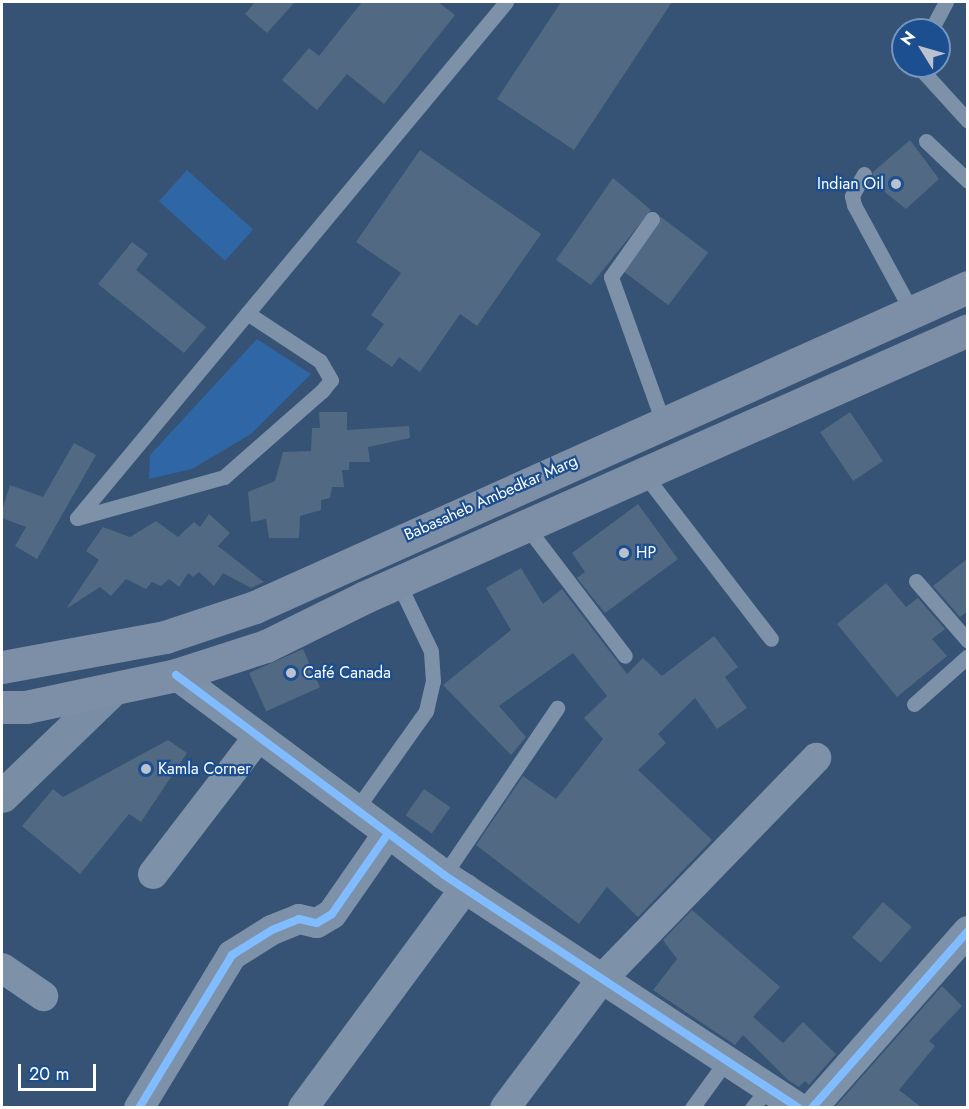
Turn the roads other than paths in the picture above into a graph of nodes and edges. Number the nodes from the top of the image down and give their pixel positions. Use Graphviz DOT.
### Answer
graph roads {
  1 [pos="506,2"];
  2 [pos="946,2"];
  3 [pos="937,18"];
  4 [pos="929,78"];
  5 [pos="968,121"];
  6 [pos="926,141"];
  7 [pos="864,174"];
  8 [pos="968,181"];
  9 [pos="652,219"];
  10 [pos="968,287"];
  11 [pos="247,312"];
  12 [pos="912,312"];
  13 [pos="968,330"];
  14 [pos="663,422"];
  15 [pos="644,474"];
  16 [pos="526,526"];
  17 [pos="916,581"];
  18 [pos="398,582"];
  19 [pos="771,639"];
  20 [pos="968,641"];
  21 [pos="625,656"];
  22 [pos="968,656"];
  23 [pos="2,667"];
  24 [pos="176,675"];
  25 [pos="113,688"];
  26 [pos="914,704"];
  27 [pos="2,707"];
  28 [pos="557,708"];
  29 [pos="258,737"];
  30 [pos="816,758"];
  31 [pos="2,796"];
  32 [pos="355,811"];
  33 [pos="387,835"];
  34 [pos="153,874"];
  35 [pos="455,881"];
  36 [pos="968,931"];
  37 [pos="2,968"];
  38 [pos="602,980"];
  39 [pos="43,996"];
  40 [pos="726,1061"];
  41 [pos="760,1097"];
  42 [pos="139,1107"];
  43 [pos="303,1107"];
  44 [pos="505,1107"];
  45 [pos="693,1107"];
  46 [pos="799,1107"];
  47 [pos="812,1107"];
  1 -- 11 [label="lane"];
  2 -- 3 [label="lane"];
  4 -- 5 [label="lane"];
  6 -- 8 [label="lane"];
  7 -- 12 [label="lane"];
  9 -- 14 [label="lane"];
  10 -- 12 [label="main road, Babasaheb Ambedkar Marg"];
  11 -- 11 [label="lane"];
  12 -- 14 [label="main road, Babasaheb Ambedkar Marg"];
  13 -- 15 [label="main road"];
  14 -- 23 [label="main road, Babasaheb Ambedkar Marg"];
  15 -- 16 [label="main road"];
  15 -- 19 [label="lane"];
  16 -- 18 [label="main road"];
  16 -- 21 [label="lane"];
  17 -- 20 [label="lane"];
  18 -- 24 [label="main road"];
  18 -- 32 [label="lane"];
  22 -- 26 [label="lane"];
  24 -- 25 [label="main road"];
  24 -- 29 [label="street"];
  25 -- 27 [label="main road"];
  25 -- 31 [label="main road"];
  28 -- 35 [label="lane"];
  29 -- 32 [label="street"];
  29 -- 34 [label="street"];
  30 -- 38 [label="street"];
  32 -- 33 [label="street"];
  33 -- 35 [label="street"];
  33 -- 42 [label="street"];
  35 -- 38 [label="street"];
  35 -- 43 [label="street"];
  36 -- 47 [label="street"];
  37 -- 39 [label="street"];
  38 -- 40 [label="street"];
  38 -- 44 [label="street"];
  40 -- 41 [label="street"];
  40 -- 45 [label="lane"];
  41 -- 46 [label="street"];
}
